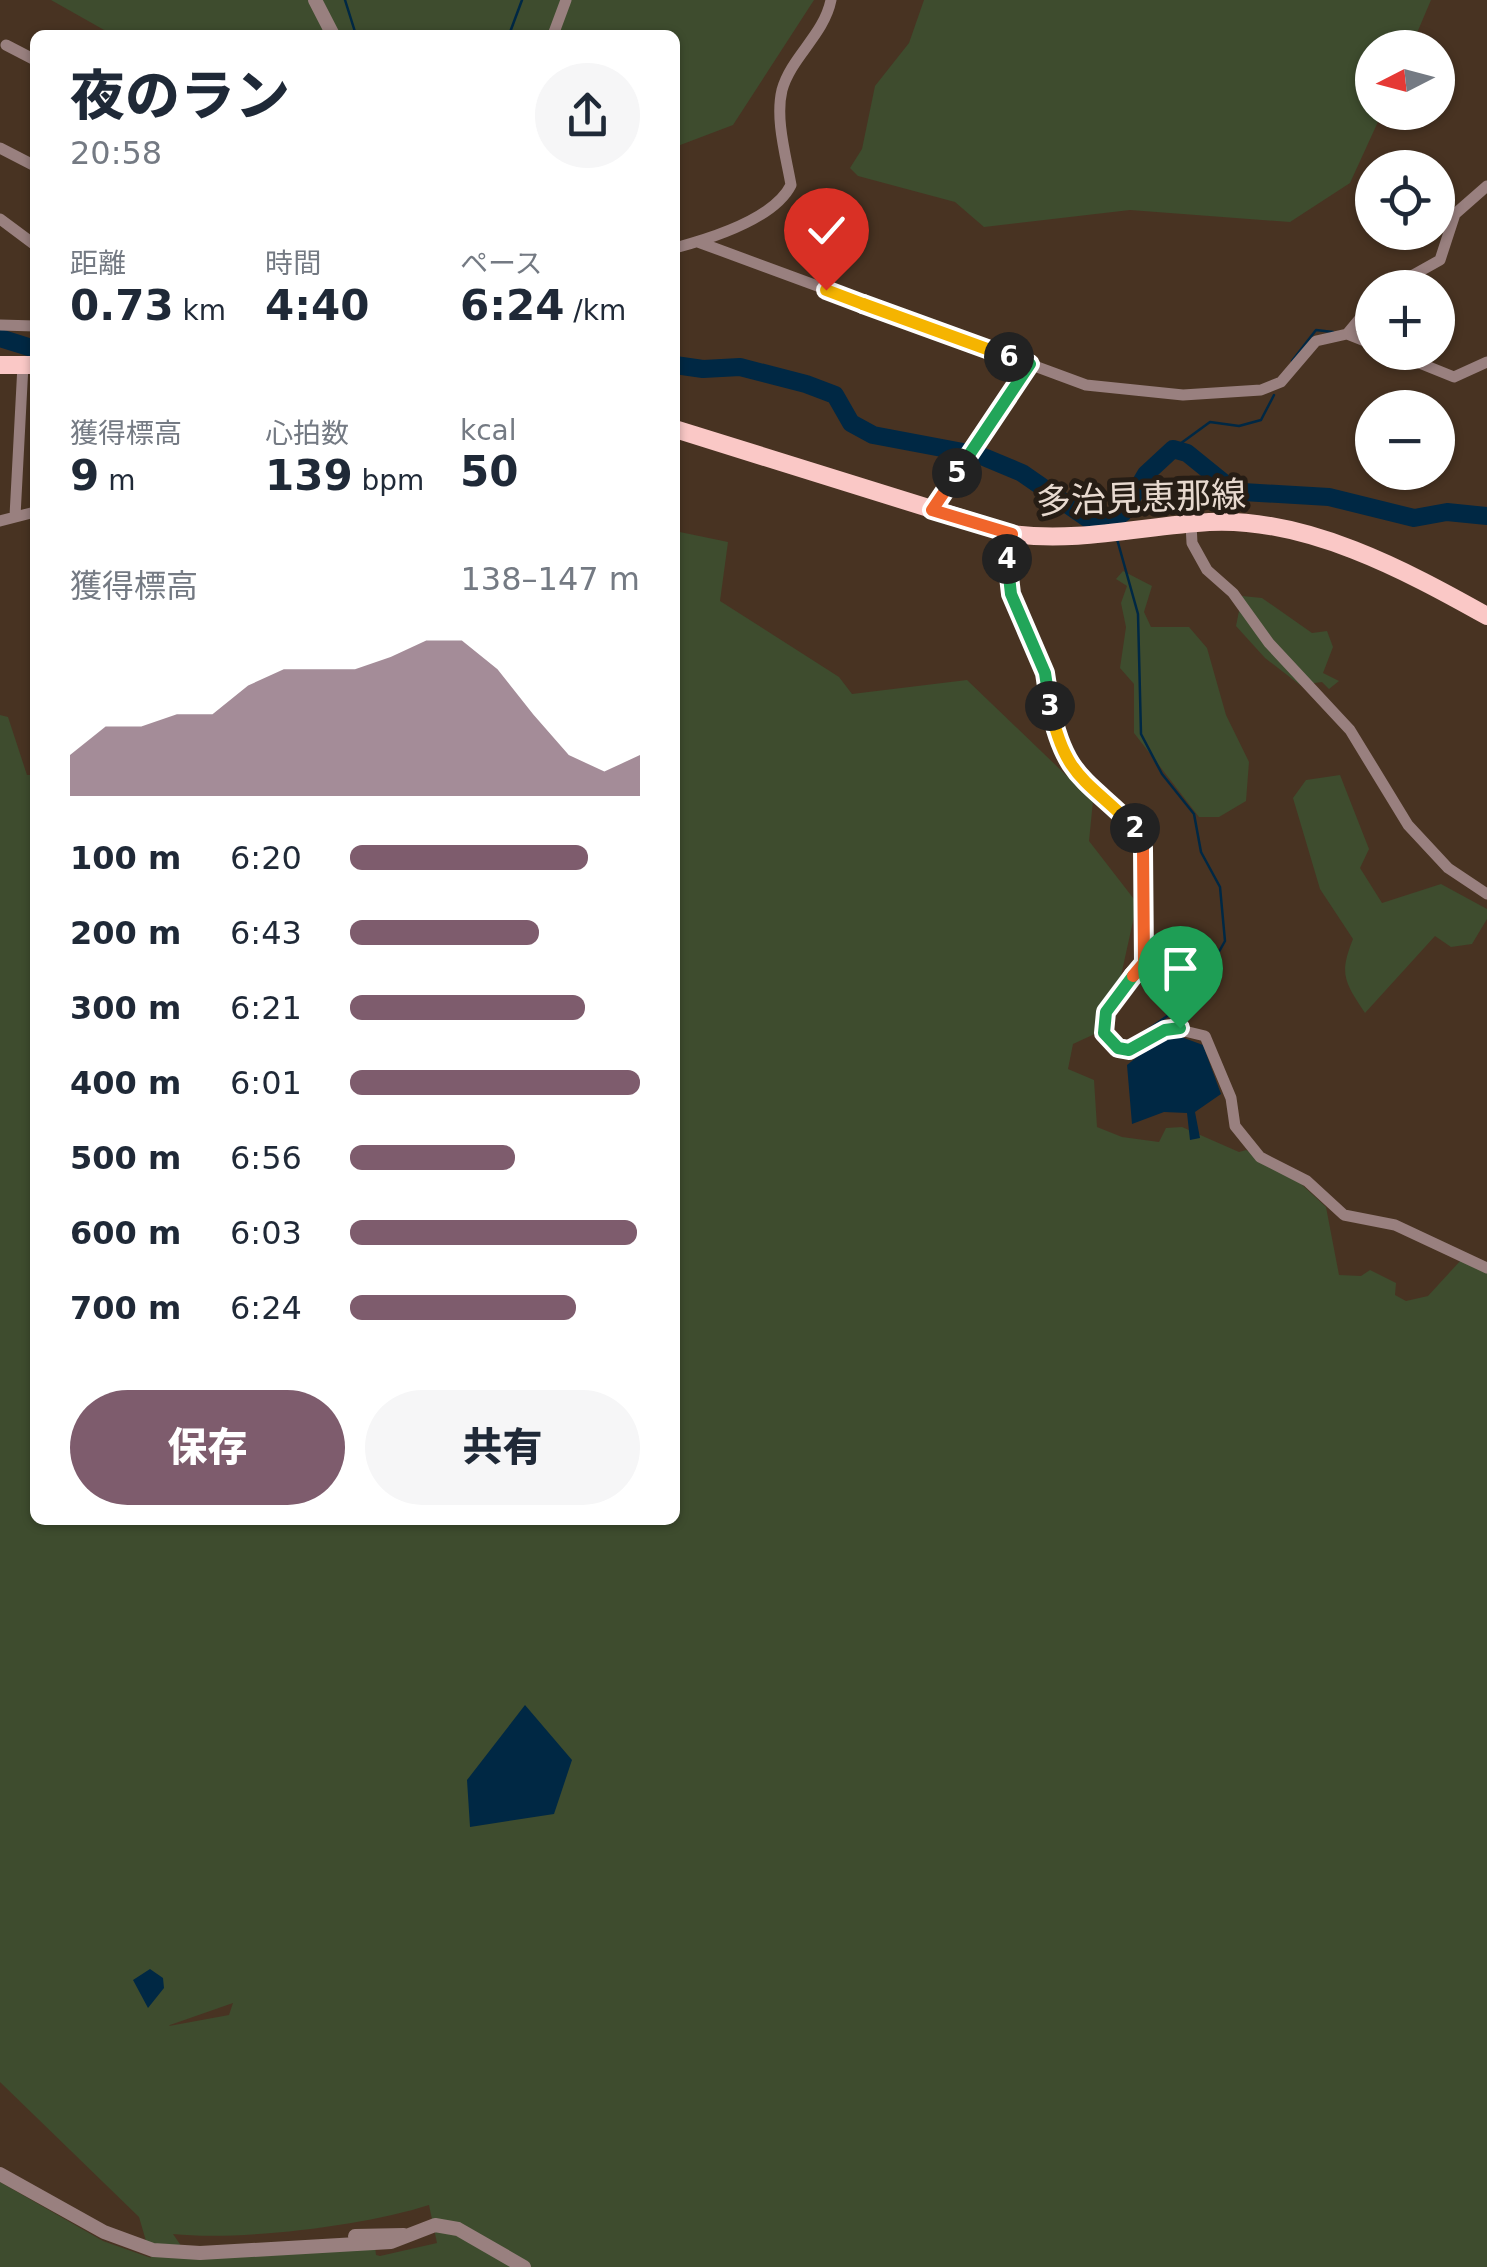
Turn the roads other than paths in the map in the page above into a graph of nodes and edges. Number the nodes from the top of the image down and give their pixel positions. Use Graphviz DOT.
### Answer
graph roads {
  1 [pos="315,0"];
  2 [pos="566,0"];
  3 [pos="831,0"];
  4 [pos="330,30"];
  5 [pos="555,30"];
  6 [pos="6,46"];
  7 [pos="30,58"];
  8 [pos="0,148"];
  9 [pos="30,163"];
  10 [pos="1487,186"];
  11 [pos="0,219"];
  12 [pos="30,241"];
  13 [pos="698,242"];
  14 [pos="680,247"];
  15 [pos="1422,270"];
  16 [pos="1355,324"];
  17 [pos="0,325"];
  18 [pos="30,326"];
  19 [pos="1347,334"];
  20 [pos="1355,337"];
  21 [pos="1487,362"];
  22 [pos="0,364"];
  23 [pos="1030,364"];
  24 [pos="29,365"];
  25 [pos="1437,370"];
  26 [pos="680,431"];
  27 [pos="932,510"];
  28 [pos="30,513"];
  29 [pos="16,516"];
  30 [pos="0,521"];
  31 [pos="1191,524"];
  32 [pos="1012,534"];
  33 [pos="1487,616"];
  34 [pos="1487,894"];
  35 [pos="1487,1268"];
  36 [pos="0,2165"];
  37 [pos="0,2174"];
  38 [pos="176,2255"];
  39 [pos="524,2267"];
  1 -- 4 [label="street"];
  2 -- 5 [label="street"];
  3 -- 13 [label="street"];
  6 -- 7 [label="street"];
  8 -- 9 [label="street"];
  10 -- 15 [label="street"];
  11 -- 12 [label="street"];
  13 -- 14 [label="street"];
  13 -- 23 [label="street"];
  16 -- 19 [label="street"];
  17 -- 18 [label="street"];
  19 -- 20 [label="street"];
  19 -- 23 [label="street"];
  21 -- 25 [label="street"];
  22 -- 24 [label="main road"];
  23 -- 27 [label="street"];
  24 -- 29 [label="street"];
  26 -- 27 [label="main road, 多治見恵那線"];
  27 -- 32 [label="main road, 多治見恵那線"];
  28 -- 29 [label="street"];
  29 -- 30 [label="street"];
  31 -- 32 [label="main road, 多治見恵那線"];
  31 -- 33 [label="main road, 多治見恵那線"];
  31 -- 34 [label="street"];
  32 -- 35 [label="street"];
  36 -- 38 [label="street"];
  37 -- 38 [label="street"];
  38 -- 39 [label="street"];
}
